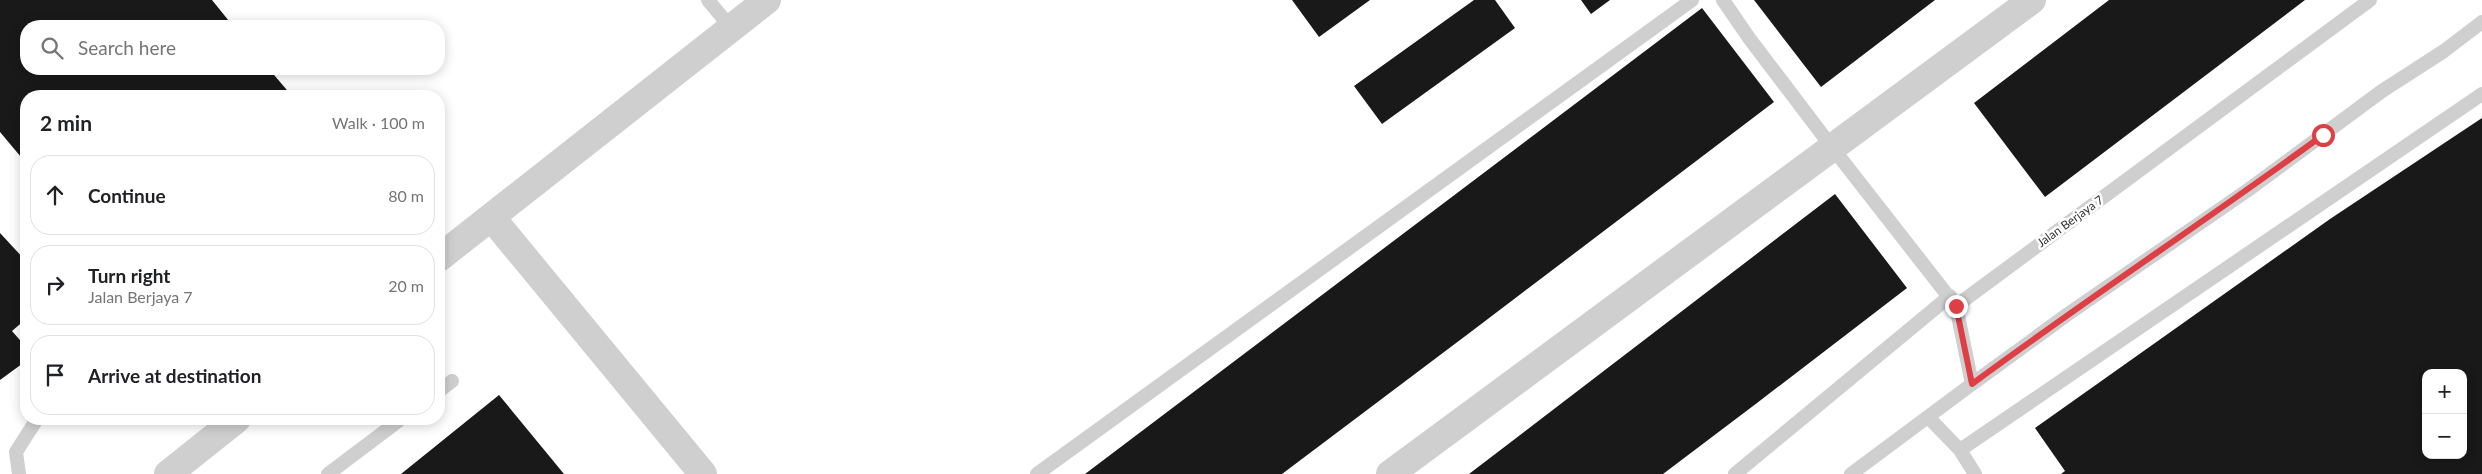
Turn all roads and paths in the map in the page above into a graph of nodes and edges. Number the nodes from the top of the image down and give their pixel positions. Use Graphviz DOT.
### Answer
graph roads {
  1 [pos="708,0"];
  2 [pos="767,0"];
  3 [pos="1692,0"];
  4 [pos="1723,0"];
  5 [pos="2032,0"];
  6 [pos="2370,0"];
  7 [pos="2482,22"];
  8 [pos="731,28"];
  9 [pos="2482,94"];
  10 [pos="1831,146"];
  11 [pos="491,217"];
  12 [pos="445,253"];
  13 [pos="1953,301"];
  14 [pos="452,381"];
  15 [pos="1972,384"];
  16 [pos="445,386"];
  17 [pos="1928,417"];
  18 [pos="32,425"];
  19 [pos="229,425"];
  20 [pos="393,425"];
  21 [pos="1960,450"];
  22 [pos="19,474"];
  23 [pos="168,474"];
  24 [pos="328,474"];
  25 [pos="703,474"];
  26 [pos="1037,474"];
  27 [pos="1390,474"];
  28 [pos="1735,474"];
  29 [pos="1851,474"];
  30 [pos="1975,474"];
  1 -- 8 [label="lane"];
  2 -- 8 [label="street"];
  3 -- 26 [label="lane"];
  4 -- 10 [label="lane"];
  5 -- 10 [label="street"];
  6 -- 13 [label="lane, Jalan Berjaya 7"];
  7 -- 15 [label="lane"];
  8 -- 11 [label="street"];
  9 -- 21 [label="lane"];
  10 -- 13 [label="lane"];
  10 -- 27 [label="street"];
  11 -- 12 [label="street"];
  11 -- 25 [label="street"];
  13 -- 15 [label="lane"];
  13 -- 28 [label="lane, Jalan Berjaya 7"];
  14 -- 16 [label="lane"];
  15 -- 17 [label="lane"];
  17 -- 21 [label="lane"];
  17 -- 29 [label="lane"];
  18 -- 22 [label="lane"];
  19 -- 23 [label="street"];
  20 -- 24 [label="lane"];
  21 -- 30 [label="lane"];
}
